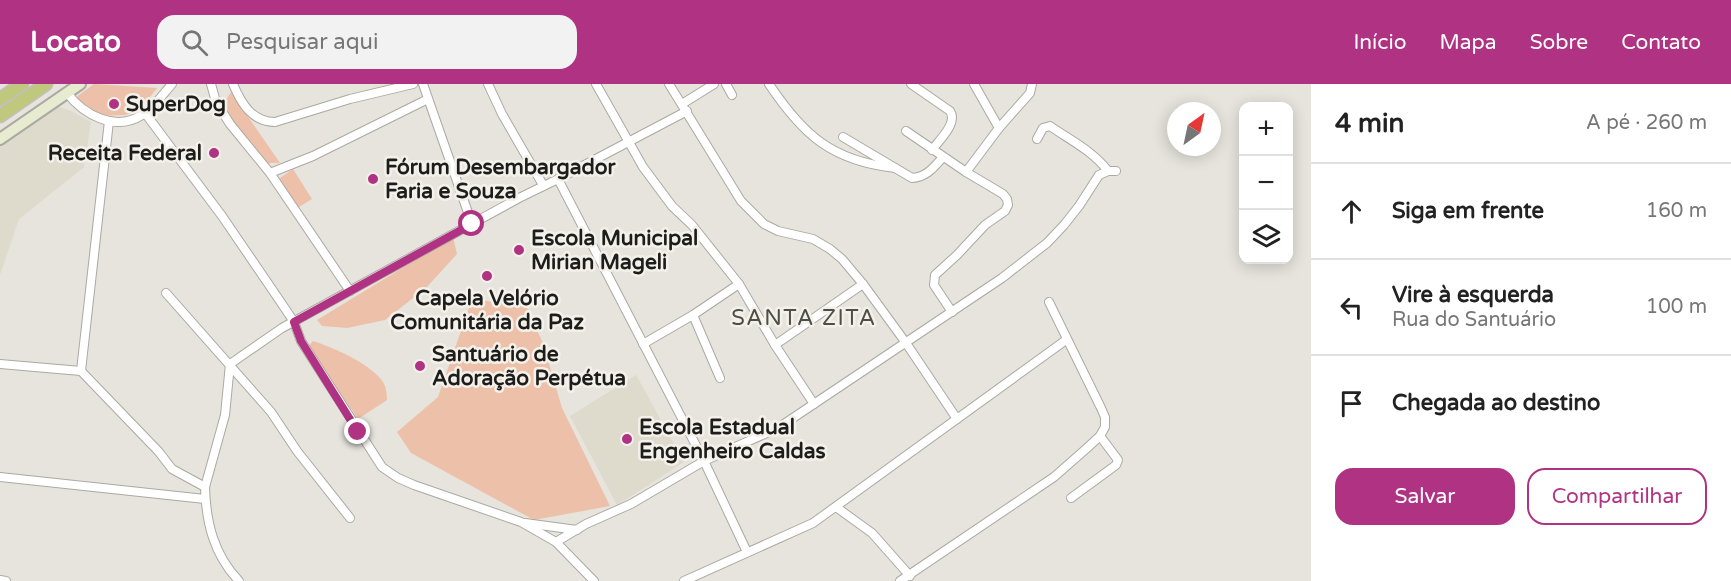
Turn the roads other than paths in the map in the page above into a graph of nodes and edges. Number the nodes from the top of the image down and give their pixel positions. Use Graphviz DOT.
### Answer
graph roads {
  1 [pos="22,84"];
  2 [pos="46,84"];
  3 [pos="80,84"];
  4 [pos="172,84"];
  5 [pos="211,84"];
  6 [pos="233,84"];
  7 [pos="413,84"];
  8 [pos="423,84"];
  9 [pos="488,84"];
  10 [pos="596,84"];
  11 [pos="669,84"];
  12 [pos="714,84"];
  13 [pos="726,84"];
  14 [pos="769,84"];
  15 [pos="974,84"];
  16 [pos="1032,84"];
  17 [pos="913,85"];
  18 [pos="67,93"];
  19 [pos="732,95"];
  20 [pos="0,99"];
  21 [pos="428,99"];
  22 [pos="685,108"];
  23 [pos="145,113"];
  24 [pos="4,114"];
  25 [pos="109,122"];
  26 [pos="999,128"];
  27 [pos="906,131"];
  28 [pos="843,137"];
  29 [pos="0,139"];
  30 [pos="1037,139"];
  31 [pos="628,141"];
  32 [pos="932,150"];
  33 [pos="943,157"];
  34 [pos="895,168"];
  35 [pos="966,172"];
  36 [pos="270,173"];
  37 [pos="558,179"];
  38 [pos="543,185"];
  39 [pos="472,224"];
  40 [pos="740,284"];
  41 [pos="862,284"];
  42 [pos="350,291"];
  43 [pos="166,293"];
  44 [pos="1049,302"];
  45 [pos="952,312"];
  46 [pos="693,315"];
  47 [pos="294,322"];
  48 [pos="1066,340"];
  49 [pos="906,343"];
  50 [pos="643,344"];
  51 [pos="775,345"];
  52 [pos="0,364"];
  53 [pos="230,364"];
  54 [pos="81,371"];
  55 [pos="720,378"];
  56 [pos="814,404"];
  57 [pos="957,419"];
  58 [pos="1100,436"];
  59 [pos="704,461"];
  60 [pos="0,477"];
  61 [pos="205,487"];
  62 [pos="1071,498"];
  63 [pos="205,499"];
  64 [pos="836,507"];
  65 [pos="350,518"];
  66 [pos="521,522"];
  67 [pos="577,530"];
  68 [pos="556,542"];
  69 [pos="747,552"];
  70 [pos="910,576"];
  71 [pos="695,578"];
  72 [pos="0,580"];
  73 [pos="6,581"];
  74 [pos="239,581"];
  75 [pos="594,581"];
  76 [pos="684,581"];
  77 [pos="900,581"];
  1 -- 20 [label="highway"];
  2 -- 24 [label="highway"];
  3 -- 18 [label="main road"];
  4 -- 23 [label="street"];
  5 -- 36 [label="street"];
  6 -- 7 [label="street"];
  8 -- 21 [label="street"];
  9 -- 38 [label="street"];
  10 -- 31 [label="street"];
  11 -- 22 [label="street"];
  12 -- 22 [label="street"];
  13 -- 19 [label="street"];
  14 -- 34 [label="street"];
  15 -- 26 [label="street"];
  16 -- 26 [label="street"];
  17 -- 32 [label="street"];
  18 -- 25 [label="street"];
  18 -- 29 [label="main road"];
  21 -- 36 [label="street"];
  21 -- 39 [label="street"];
  22 -- 31 [label="street"];
  22 -- 41 [label="street"];
  23 -- 25 [label="street"];
  23 -- 47 [label="street"];
  25 -- 54 [label="street"];
  26 -- 35 [label="street"];
  27 -- 32 [label="street"];
  28 -- 34 [label="street"];
  30 -- 45 [label="street"];
  31 -- 37 [label="street"];
  31 -- 40 [label="street"];
  32 -- 33 [label="street"];
  33 -- 34 [label="street"];
  33 -- 35 [label="street"];
  35 -- 45 [label="street"];
  36 -- 42 [label="street"];
  37 -- 38 [label="street"];
  37 -- 50 [label="street"];
  38 -- 39 [label="street"];
  39 -- 42 [label="street"];
  40 -- 46 [label="street"];
  40 -- 51 [label="street"];
  41 -- 49 [label="street"];
  41 -- 51 [label="street"];
  42 -- 47 [label="street"];
  43 -- 53 [label="street"];
  44 -- 48 [label="street"];
  45 -- 49 [label="street"];
  46 -- 50 [label="street"];
  46 -- 55 [label="street"];
  47 -- 53 [label="street"];
  47 -- 66 [label="street"];
  48 -- 57 [label="street"];
  48 -- 58 [label="street"];
  49 -- 56 [label="street"];
  49 -- 57 [label="street"];
  50 -- 59 [label="street"];
  51 -- 56 [label="street"];
  52 -- 54 [label="street"];
  53 -- 61 [label="street"];
  53 -- 65 [label="street"];
  54 -- 61 [label="street"];
  56 -- 59 [label="street"];
  57 -- 64 [label="street"];
  58 -- 62 [label="street"];
  58 -- 70 [label="street"];
  59 -- 67 [label="street"];
  59 -- 69 [label="street"];
  60 -- 63 [label="street"];
  61 -- 63 [label="street"];
  63 -- 74 [label="street"];
  64 -- 69 [label="street"];
  64 -- 70 [label="street"];
  66 -- 67 [label="street"];
  66 -- 68 [label="street"];
  67 -- 68 [label="street"];
  68 -- 75 [label="street"];
  69 -- 71 [label="street"];
  70 -- 77 [label="street"];
  71 -- 76 [label="street"];
  72 -- 73 [label="street"];
}
